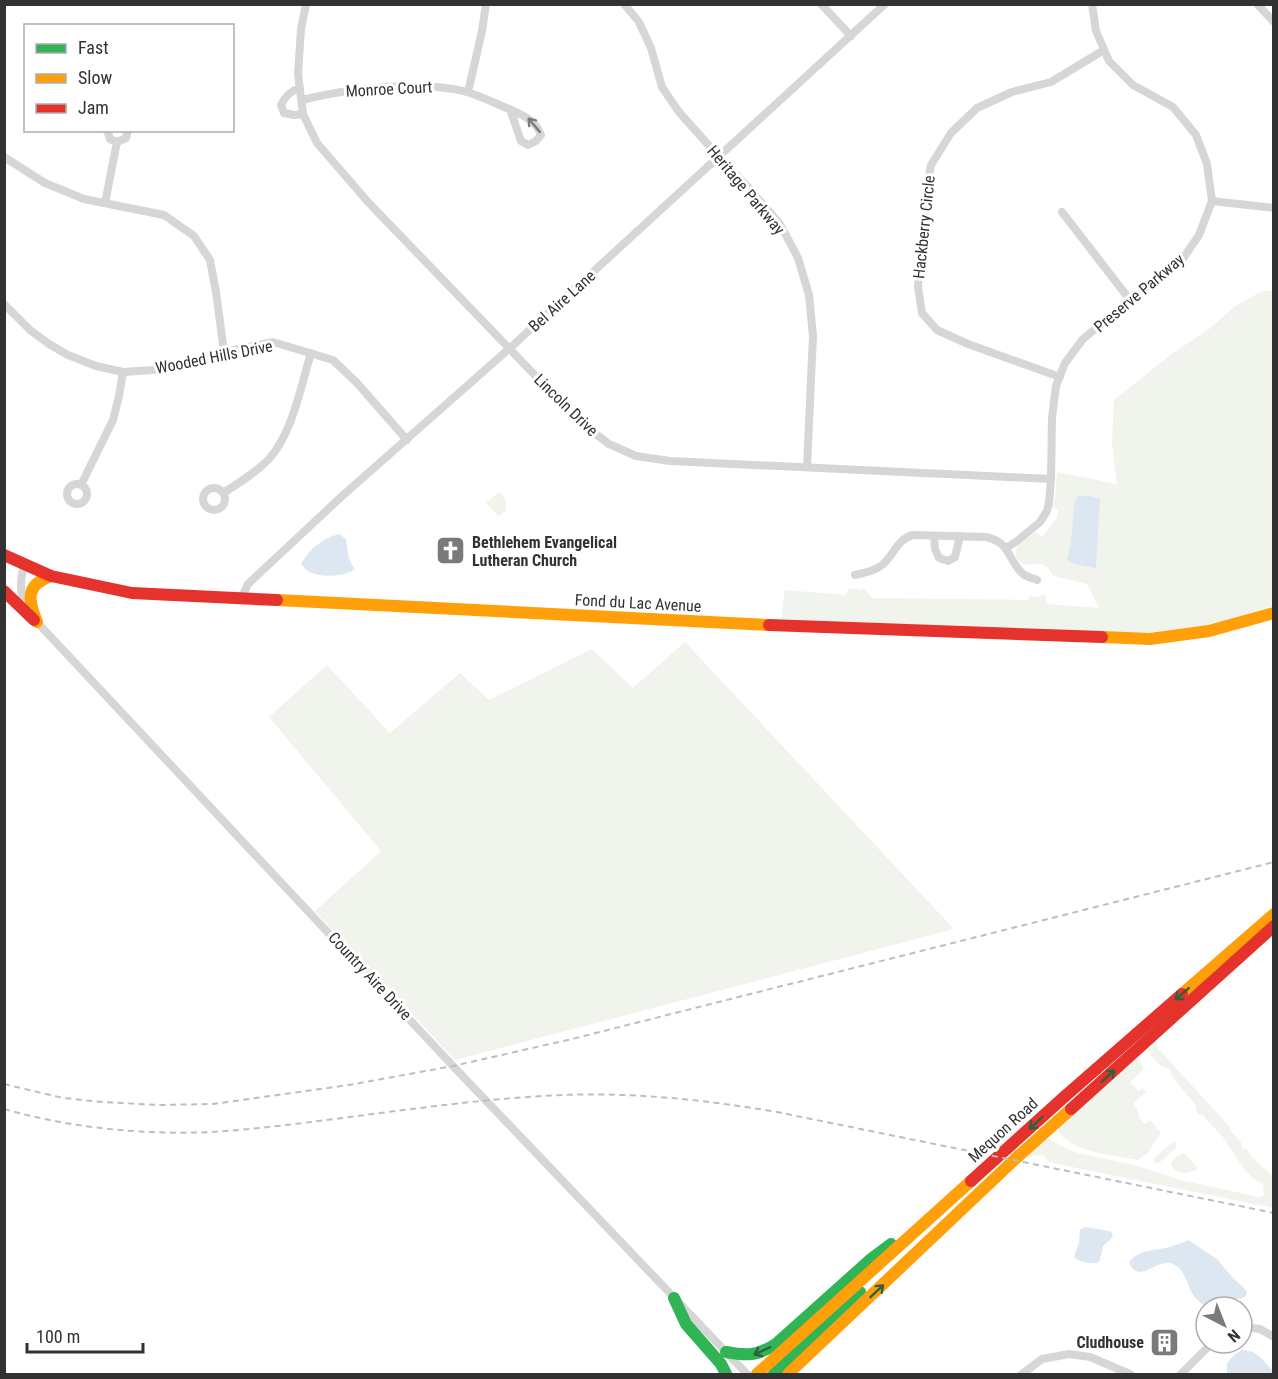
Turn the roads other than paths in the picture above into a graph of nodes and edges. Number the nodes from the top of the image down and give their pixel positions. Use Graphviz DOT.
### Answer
graph roads {
  1 [pos="306,4"];
  2 [pos="486,4"];
  3 [pos="624,4"];
  4 [pos="821,4"];
  5 [pos="885,4"];
  6 [pos="1092,4"];
  7 [pos="1257,4"];
  8 [pos="1274,22"];
  9 [pos="851,36"];
  10 [pos="1104,50"];
  11 [pos="300,88"];
  12 [pos="468,92"];
  13 [pos="302,100"];
  14 [pos="510,109"];
  15 [pos="303,114"];
  16 [pos="107,132"];
  17 [pos="128,132"];
  18 [pos="117,142"];
  19 [pos="4,157"];
  20 [pos="719,157"];
  21 [pos="1212,201"];
  22 [pos="105,203"];
  23 [pos="1274,208"];
  24 [pos="1062,212"];
  25 [pos="1130,300"];
  26 [pos="4,304"];
  27 [pos="510,348"];
  28 [pos="224,352"];
  29 [pos="311,353"];
  30 [pos="123,372"];
  31 [pos="1060,377"];
  32 [pos="406,440"];
  33 [pos="807,467"];
  34 [pos="1051,479"];
  35 [pos="81,484"];
  36 [pos="224,493"];
  37 [pos="934,536"];
  38 [pos="960,536"];
  39 [pos="1006,548"];
  40 [pos="4,555"];
  41 [pos="24,565"];
  42 [pos="855,575"];
  43 [pos="51,576"];
  44 [pos="1037,580"];
  45 [pos="4,591"];
  46 [pos="241,599"];
  47 [pos="1274,613"];
  48 [pos="37,622"];
  49 [pos="1274,914"];
  50 [pos="1274,926"];
  51 [pos="922,1225"];
  52 [pos="900,1245"];
  53 [pos="674,1298"];
  54 [pos="1254,1328"];
  55 [pos="1274,1337"];
  56 [pos="726,1352"];
  57 [pos="1200,1355"];
  58 [pos="804,1360"];
  59 [pos="726,1374"];
  60 [pos="747,1374"];
  61 [pos="757,1374"];
  62 [pos="774,1374"];
  63 [pos="788,1374"];
  64 [pos="795,1374"];
  65 [pos="1022,1374"];
  66 [pos="1130,1374"];
  67 [pos="1180,1374"];
  1 -- 11 [label="street, Lincoln Drive"];
  2 -- 12 [label="street"];
  3 -- 20 [label="street, Heritage Parkway"];
  4 -- 9 [label="street"];
  5 -- 9 [label="street, Bel Aire Lane"];
  6 -- 10 [label="street, Preserve Parkway"];
  7 -- 8 [label="street"];
  9 -- 20 [label="street, Bel Aire Lane"];
  10 -- 21 [label="street, Preserve Parkway"];
  10 -- 31 [label="street, Hackberry Circle"];
  11 -- 13 [label="street, Lincoln Drive"];
  11 -- 15 [label="street"];
  12 -- 13 [label="street, Monroe Court"];
  12 -- 14 [label="street, Monroe Court"];
  13 -- 15 [label="street, Lincoln Drive"];
  14 -- 14 [label="street, Monroe Court, one-way"];
  15 -- 27 [label="street, Lincoln Drive"];
  16 -- 18 [label="street"];
  17 -- 18 [label="street"];
  18 -- 22 [label="street"];
  19 -- 22 [label="street"];
  20 -- 27 [label="street, Bel Aire Lane"];
  20 -- 33 [label="street, Heritage Parkway"];
  21 -- 23 [label="street"];
  21 -- 25 [label="street, Preserve Parkway"];
  22 -- 28 [label="street"];
  24 -- 25 [label="street"];
  25 -- 31 [label="street, Preserve Parkway"];
  26 -- 30 [label="street, Wooded Hills Drive"];
  27 -- 32 [label="street, Bel Aire Lane"];
  27 -- 33 [label="street, Lincoln Drive"];
  28 -- 29 [label="street, Wooded Hills Drive"];
  28 -- 30 [label="street, Wooded Hills Drive"];
  29 -- 32 [label="street, Wooded Hills Drive"];
  29 -- 36 [label="street"];
  30 -- 35 [label="street"];
  31 -- 34 [label="street, Preserve Parkway"];
  32 -- 46 [label="street, Bel Aire Lane"];
  33 -- 34 [label="street, Lincoln Drive"];
  34 -- 39 [label="street, Preserve Parkway"];
  37 -- 38 [label="street"];
  37 -- 38 [label="street"];
  37 -- 42 [label="street"];
  38 -- 39 [label="street"];
  39 -- 44 [label="street"];
  40 -- 41 [label="main road, Fond du Lac Avenue"];
  41 -- 43 [label="main road, Fond du Lac Avenue"];
  41 -- 48 [label="street, Country Aire Drive"];
  43 -- 46 [label="main road, Fond du Lac Avenue"];
  43 -- 48 [label="main road"];
  45 -- 48 [label="main road"];
  46 -- 47 [label="main road, Fond du Lac Avenue"];
  48 -- 53 [label="street, Country Aire Drive"];
  49 -- 51 [label="main road, Mequon Road, one-way"];
  58 -- 50 [label="main road, Mequon Road, one-way"];
  51 -- 52 [label="main road, Mequon Road"];
  51 -- 56 [label="main road, one-way"];
  52 -- 61 [label="main road, Mequon Road"];
  52 -- 62 [label="main road"];
  53 -- 56 [label="street, Country Aire Drive"];
  53 -- 59 [label="main road"];
  54 -- 55 [label="street"];
  56 -- 60 [label="street, Country Aire Drive"];
  57 -- 67 [label="street"];
  58 -- 63 [label="main road, Mequon Road"];
  58 -- 64 [label="main road"];
  65 -- 66 [label="street"];
}
